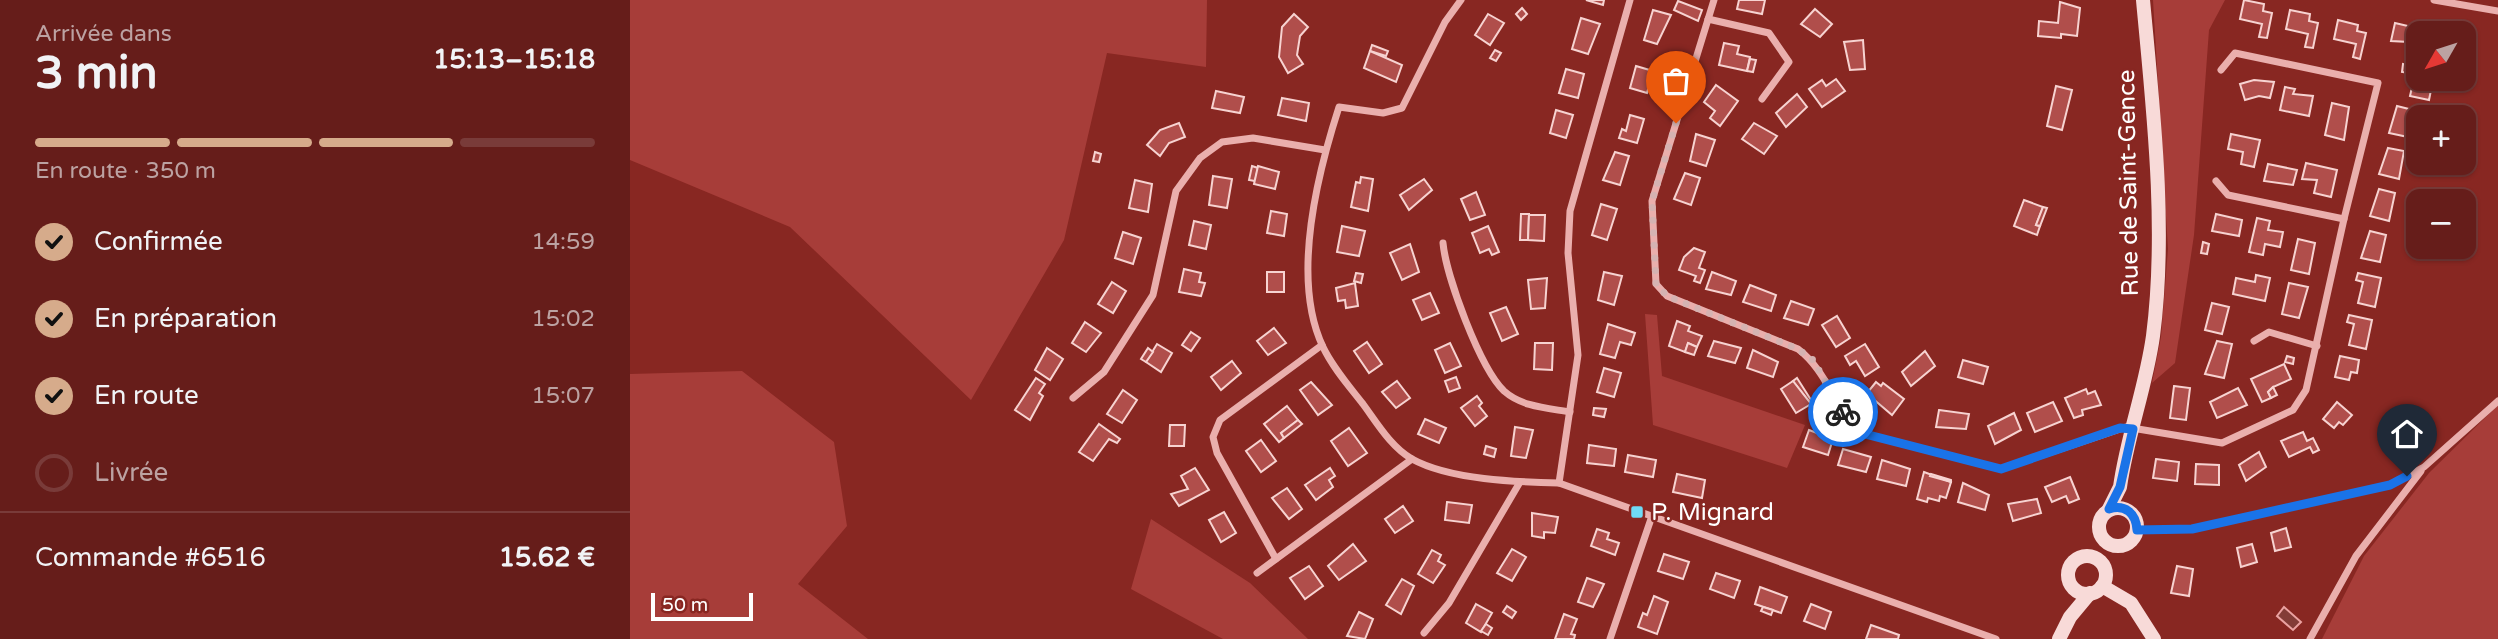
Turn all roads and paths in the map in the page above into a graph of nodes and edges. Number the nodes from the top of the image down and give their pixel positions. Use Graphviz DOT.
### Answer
graph roads {
  1 [pos="1461,0"];
  2 [pos="1630,0"];
  3 [pos="1714,0"];
  4 [pos="2143,0"];
  5 [pos="2434,0"];
  6 [pos="2498,11"];
  7 [pos="1708,19"];
  8 [pos="2221,70"];
  9 [pos="1762,99"];
  10 [pos="1325,150"];
  11 [pos="2216,181"];
  12 [pos="2344,219"];
  13 [pos="1443,243"];
  14 [pos="2254,341"];
  15 [pos="1322,345"];
  16 [pos="2317,346"];
  17 [pos="1073,398"];
  18 [pos="2498,401"];
  19 [pos="1570,412"];
  20 [pos="2133,429"];
  21 [pos="1412,459"];
  22 [pos="2424,467"];
  23 [pos="1520,482"];
  24 [pos="1559,483"];
  25 [pos="2120,487"];
  26 [pos="2109,509"];
  27 [pos="2129,511"];
  28 [pos="1652,516"];
  29 [pos="2137,530"];
  30 [pos="2099,532"];
  31 [pos="2120,546"];
  32 [pos="2086,556"];
  33 [pos="1276,559"];
  34 [pos="2105,568"];
  35 [pos="1257,573"];
  36 [pos="2071,584"];
  37 [pos="2096,589"];
  38 [pos="2070,617"];
  39 [pos="1424,633"];
  40 [pos="1610,639"];
  41 [pos="1996,639"];
  42 [pos="2059,639"];
  43 [pos="2154,639"];
  44 [pos="2310,639"];
  1 -- 10 [label="street"];
  2 -- 19 [label="street"];
  3 -- 7 [label="street"];
  4 -- 20 [label="street, Rue de Saint-Gence"];
  5 -- 6 [label="street"];
  7 -- 9 [label="street"];
  7 -- 20 [label="street"];
  8 -- 12 [label="street"];
  10 -- 15 [label="street"];
  10 -- 17 [label="street"];
  11 -- 12 [label="street"];
  12 -- 16 [label="street"];
  13 -- 19 [label="street"];
  14 -- 16 [label="street"];
  15 -- 21 [label="street"];
  15 -- 33 [label="street"];
  16 -- 20 [label="street"];
  18 -- 22 [label="street"];
  19 -- 24 [label="street"];
  20 -- 25 [label="street, Rue de Saint-Gence"];
  21 -- 23 [label="street"];
  21 -- 33 [label="street"];
  22 -- 29 [label="street"];
  22 -- 44 [label="street"];
  23 -- 24 [label="street"];
  23 -- 39 [label="street"];
  24 -- 28 [label="street"];
  25 -- 26 [label="street, Rue de Saint-Gence"];
  25 -- 27 [label="street"];
  26 -- 27 [label="street"];
  26 -- 30 [label="street"];
  27 -- 29 [label="street"];
  28 -- 40 [label="street"];
  28 -- 41 [label="street"];
  29 -- 31 [label="street"];
  30 -- 31 [label="street"];
  30 -- 32 [label="street"];
  31 -- 34 [label="street"];
  32 -- 34 [label="street"];
  32 -- 36 [label="street"];
  33 -- 35 [label="street"];
  34 -- 37 [label="street"];
  36 -- 37 [label="street"];
  36 -- 38 [label="street"];
  37 -- 38 [label="street"];
  37 -- 43 [label="street"];
  38 -- 42 [label="street"];
}
